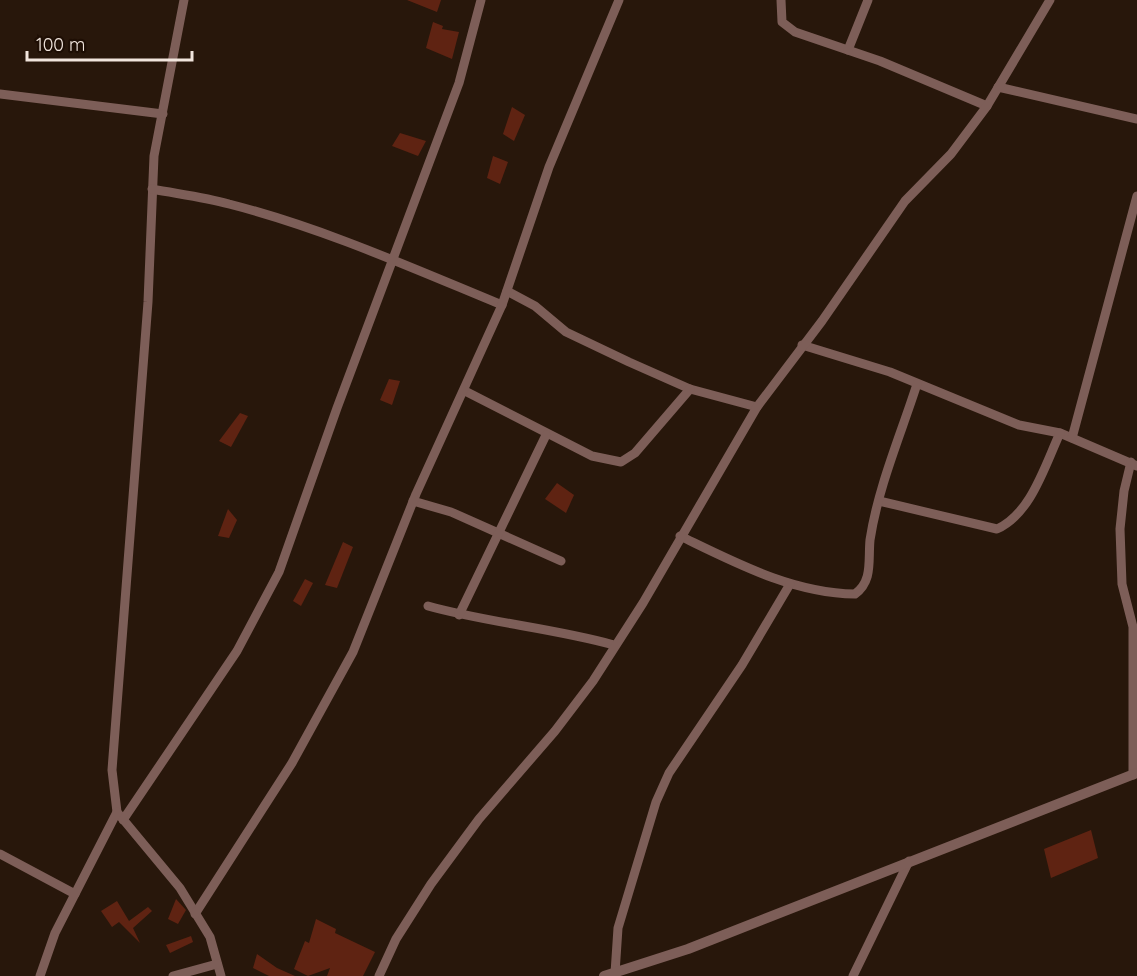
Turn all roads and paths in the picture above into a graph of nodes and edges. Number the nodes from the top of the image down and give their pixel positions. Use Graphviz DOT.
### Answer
graph roads {
  1 [pos="184,0"];
  2 [pos="481,0"];
  3 [pos="619,0"];
  4 [pos="781,0"];
  5 [pos="868,0"];
  6 [pos="1050,0"];
  7 [pos="848,50"];
  8 [pos="998,87"];
  9 [pos="0,94"];
  10 [pos="987,106"];
  11 [pos="163,114"];
  12 [pos="1137,119"];
  13 [pos="152,189"];
  14 [pos="1137,196"];
  15 [pos="394,259"];
  16 [pos="507,291"];
  17 [pos="502,305"];
  18 [pos="802,345"];
  19 [pos="918,384"];
  20 [pos="690,389"];
  21 [pos="465,391"];
  22 [pos="757,406"];
  23 [pos="1060,433"];
  24 [pos="546,435"];
  25 [pos="1072,438"];
  26 [pos="1134,464"];
  27 [pos="413,501"];
  28 [pos="879,501"];
  29 [pos="499,531"];
  30 [pos="680,536"];
  31 [pos="561,561"];
  32 [pos="790,584"];
  33 [pos="428,606"];
  34 [pos="459,615"];
  35 [pos="614,645"];
  36 [pos="1135,774"];
  37 [pos="117,812"];
  38 [pos="123,820"];
  39 [pos="0,854"];
  40 [pos="909,861"];
  41 [pos="75,894"];
  42 [pos="195,914"];
  43 [pos="217,964"];
  44 [pos="610,974"];
  45 [pos="40,976"];
  46 [pos="173,976"];
  47 [pos="221,976"];
  48 [pos="379,976"];
  49 [pos="853,976"];
  1 -- 11 [label="street"];
  2 -- 15 [label="street"];
  3 -- 16 [label="street"];
  4 -- 7 [label="street"];
  5 -- 7 [label="street"];
  6 -- 8 [label="street"];
  7 -- 10 [label="street"];
  8 -- 10 [label="street"];
  8 -- 12 [label="street"];
  9 -- 11 [label="street"];
  10 -- 18 [label="street"];
  11 -- 13 [label="street"];
  13 -- 15 [label="street"];
  13 -- 37 [label="street"];
  14 -- 25 [label="street"];
  15 -- 17 [label="street"];
  15 -- 38 [label="street"];
  16 -- 17 [label="street"];
  16 -- 20 [label="street"];
  17 -- 21 [label="street"];
  18 -- 19 [label="street"];
  18 -- 22 [label="street"];
  19 -- 23 [label="street"];
  19 -- 28 [label="street"];
  20 -- 22 [label="street"];
  20 -- 24 [label="street"];
  21 -- 24 [label="street"];
  21 -- 27 [label="street"];
  22 -- 30 [label="street"];
  23 -- 25 [label="street"];
  23 -- 28 [label="street"];
  24 -- 29 [label="street"];
  25 -- 26 [label="street"];
  26 -- 36 [label="street"];
  27 -- 29 [label="street"];
  27 -- 42 [label="street"];
  28 -- 32 [label="street"];
  29 -- 31 [label="street"];
  29 -- 34 [label="street"];
  30 -- 32 [label="street"];
  30 -- 35 [label="street"];
  32 -- 44 [label="street"];
  33 -- 34 [label="street"];
  34 -- 35 [label="street"];
  35 -- 48 [label="street"];
  36 -- 40 [label="street"];
  37 -- 38 [label="street"];
  37 -- 41 [label="street"];
  38 -- 42 [label="street"];
  39 -- 41 [label="street"];
  40 -- 44 [label="street"];
  40 -- 49 [label="street"];
  41 -- 45 [label="street"];
  42 -- 43 [label="street"];
  43 -- 46 [label="street"];
  43 -- 47 [label="street"];
}
